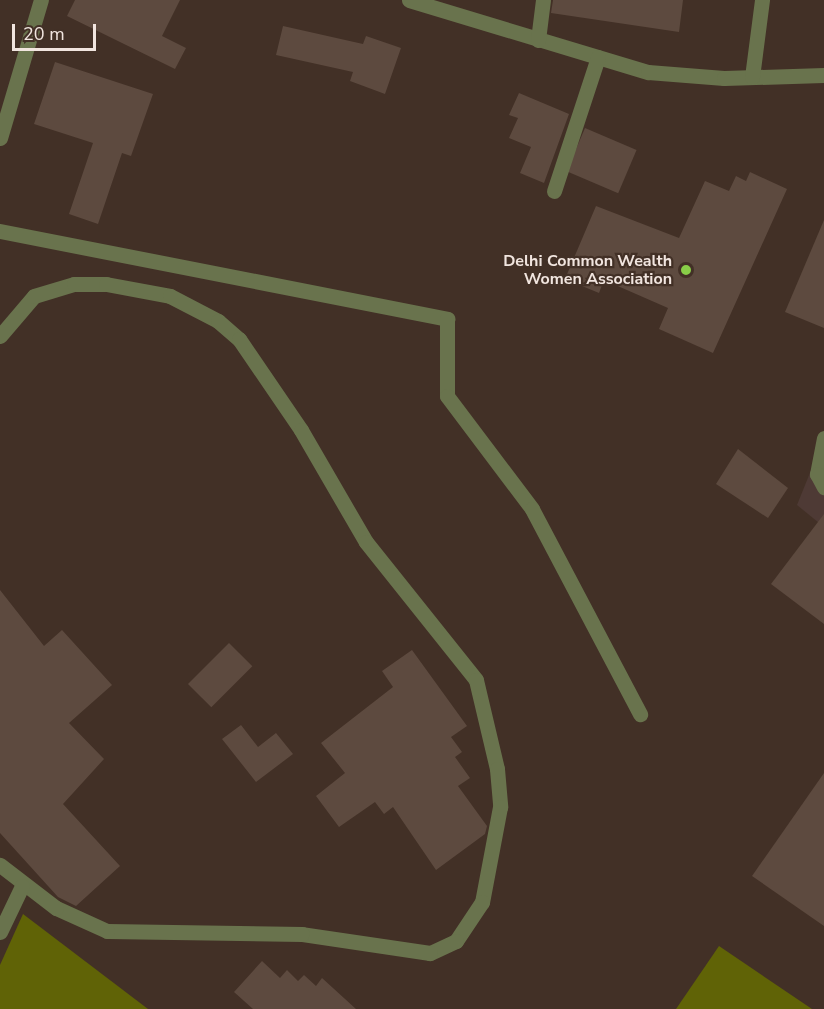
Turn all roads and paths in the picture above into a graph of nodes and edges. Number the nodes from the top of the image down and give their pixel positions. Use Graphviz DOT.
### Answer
graph roads {
  1 [pos="41,0"];
  2 [pos="409,0"];
  3 [pos="543,0"];
  4 [pos="762,0"];
  5 [pos="538,40"];
  6 [pos="598,57"];
  7 [pos="824,75"];
  8 [pos="752,77"];
  9 [pos="0,138"];
  10 [pos="554,191"];
  11 [pos="0,231"];
  12 [pos="0,336"];
  13 [pos="824,438"];
  14 [pos="824,487"];
  15 [pos="640,714"];
  16 [pos="0,865"];
  17 [pos="22,886"];
  18 [pos="0,932"];
  1 -- 9 [label="street"];
  2 -- 5 [label="street"];
  3 -- 5 [label="street"];
  4 -- 8 [label="street"];
  5 -- 6 [label="street"];
  6 -- 8 [label="street"];
  6 -- 10 [label="street"];
  7 -- 8 [label="street"];
  11 -- 15 [label="street"];
  12 -- 17 [label="street"];
  13 -- 14 [label="street"];
  16 -- 17 [label="street"];
  17 -- 18 [label="street"];
}
